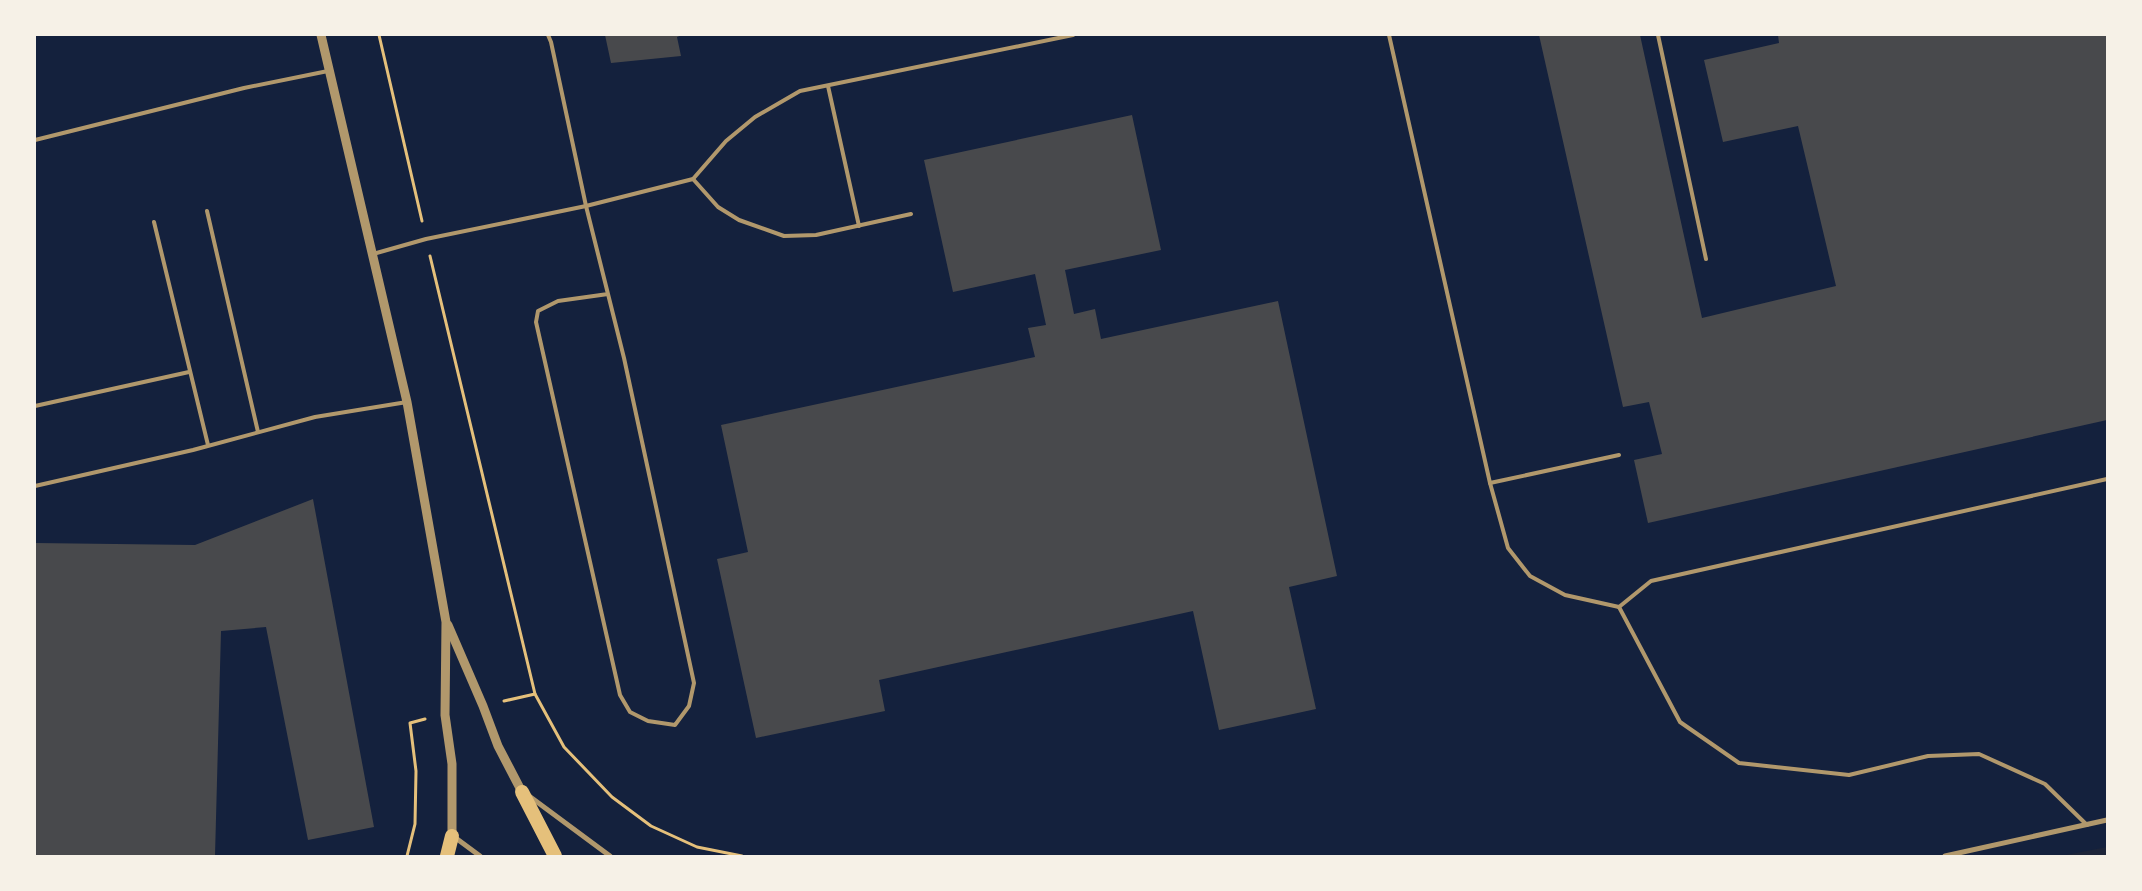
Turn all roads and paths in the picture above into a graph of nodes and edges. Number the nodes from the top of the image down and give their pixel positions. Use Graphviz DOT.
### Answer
graph roads {
  1 [pos="320,35"];
  2 [pos="379,35"];
  3 [pos="548,35"];
  4 [pos="1073,35"];
  5 [pos="1389,35"];
  6 [pos="1658,35"];
  7 [pos="328,71"];
  8 [pos="828,86"];
  9 [pos="35,140"];
  10 [pos="693,179"];
  11 [pos="586,206"];
  12 [pos="207,211"];
  13 [pos="911,214"];
  14 [pos="154,222"];
  15 [pos="860,226"];
  16 [pos="426,239"];
  17 [pos="374,254"];
  18 [pos="1706,259"];
  19 [pos="608,294"];
  20 [pos="189,372"];
  21 [pos="407,402"];
  22 [pos="35,406"];
  23 [pos="258,432"];
  24 [pos="208,445"];
  25 [pos="1619,455"];
  26 [pos="2107,479"];
  27 [pos="1490,483"];
  28 [pos="35,486"];
  29 [pos="1619,607"];
  30 [pos="446,622"];
  31 [pos="410,723"];
  32 [pos="522,792"];
  33 [pos="2107,820"];
  34 [pos="2087,825"];
  35 [pos="452,836"];
  36 [pos="407,856"];
  37 [pos="447,856"];
  38 [pos="480,856"];
  39 [pos="555,856"];
  40 [pos="610,856"];
  41 [pos="742,856"];
  42 [pos="1944,856"];
  1 -- 7 [label="street"];
  2 -- 16 [label="path"];
  3 -- 11 [label="lane"];
  4 -- 8 [label="lane"];
  5 -- 27 [label="lane"];
  6 -- 18 [label="lane"];
  7 -- 9 [label="lane"];
  7 -- 17 [label="street"];
  8 -- 10 [label="lane"];
  8 -- 15 [label="lane"];
  10 -- 11 [label="lane"];
  10 -- 15 [label="lane"];
  11 -- 16 [label="lane"];
  11 -- 19 [label="lane"];
  12 -- 23 [label="lane"];
  13 -- 15 [label="lane"];
  14 -- 20 [label="lane"];
  16 -- 17 [label="lane"];
  16 -- 41 [label="path"];
  17 -- 21 [label="street"];
  19 -- 19 [label="lane"];
  20 -- 22 [label="lane"];
  20 -- 24 [label="lane"];
  21 -- 23 [label="lane"];
  21 -- 30 [label="street"];
  23 -- 24 [label="lane"];
  24 -- 28 [label="lane"];
  25 -- 27 [label="lane"];
  26 -- 29 [label="lane"];
  27 -- 29 [label="lane"];
  29 -- 34 [label="lane"];
  30 -- 32 [label="street"];
  30 -- 35 [label="street"];
  31 -- 36 [label="path"];
  32 -- 39 [label="highway"];
  32 -- 40 [label="street"];
  33 -- 34 [label="street"];
  34 -- 42 [label="street"];
  35 -- 37 [label="highway"];
  35 -- 38 [label="street"];
}
